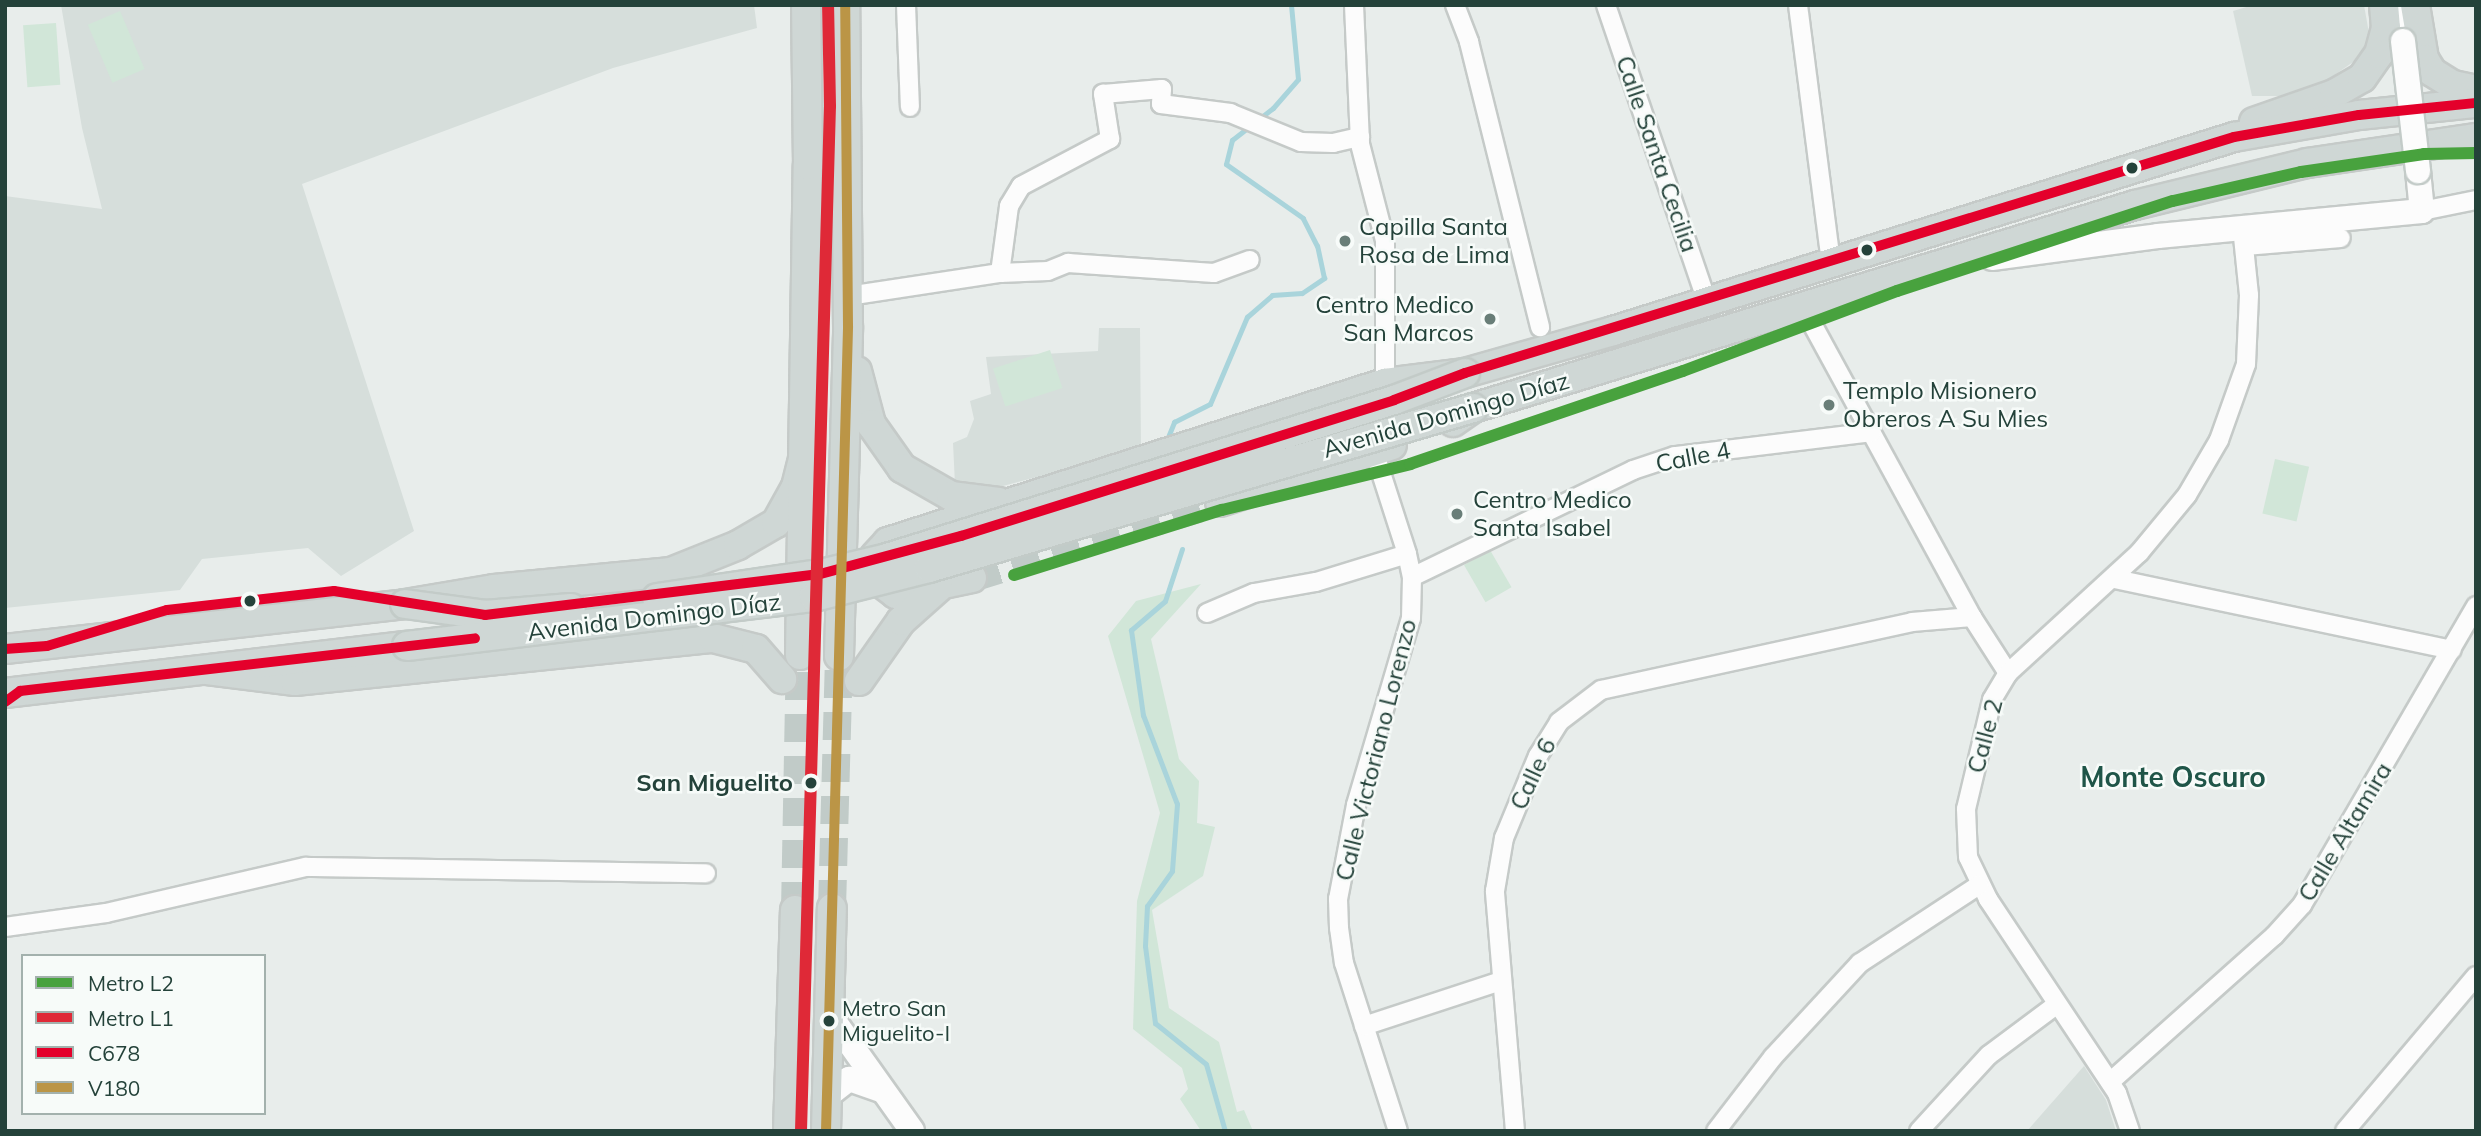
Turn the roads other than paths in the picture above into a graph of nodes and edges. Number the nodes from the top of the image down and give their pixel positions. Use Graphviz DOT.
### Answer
graph roads {
  1 [pos="806,5"];
  2 [pos="845,5"];
  3 [pos="906,5"];
  4 [pos="1354,5"];
  5 [pos="1455,5"];
  6 [pos="1606,5"];
  7 [pos="1798,5"];
  8 [pos="2384,5"];
  9 [pos="2399,5"];
  10 [pos="2415,5"];
  11 [pos="2476,90"];
  12 [pos="2476,103"];
  13 [pos="910,107"];
  14 [pos="1360,137"];
  15 [pos="2234,137"];
  16 [pos="2476,138"];
  17 [pos="2476,200"];
  18 [pos="2422,211"];
  19 [pos="2243,237"];
  20 [pos="2341,238"];
  21 [pos="1250,260"];
  22 [pos="1830,264"];
  23 [pos="1946,264"];
  24 [pos="1000,273"];
  25 [pos="848,296"];
  26 [pos="1707,302"];
  27 [pos="1804,309"];
  28 [pos="848,326"];
  29 [pos="1540,327"];
  30 [pos="1465,373"];
  31 [pos="1385,383"];
  32 [pos="1473,408"];
  33 [pos="1872,432"];
  34 [pos="1374,451"];
  35 [pos="803,459"];
  36 [pos="1040,495"];
  37 [pos="1220,502"];
  38 [pos="1407,554"];
  39 [pos="671,572"];
  40 [pos="1412,577"];
  41 [pos="971,578"];
  42 [pos="2115,579"];
  43 [pos="940,586"];
  44 [pos="405,604"];
  45 [pos="2476,606"];
  46 [pos="1207,613"];
  47 [pos="1972,617"];
  48 [pos="697,639"];
  49 [pos="5,649"];
  50 [pos="2452,650"];
  51 [pos="800,655"];
  52 [pos="839,656"];
  53 [pos="207,670"];
  54 [pos="2008,673"];
  55 [pos="782,678"];
  56 [pos="859,681"];
  57 [pos="5,693"];
  58 [pos="706,873"];
  59 [pos="1979,885"];
  60 [pos="832,908"];
  61 [pos="795,910"];
  62 [pos="5,927"];
  63 [pos="2476,976"];
  64 [pos="1501,981"];
  65 [pos="2056,1005"];
  66 [pos="829,1014"];
  67 [pos="1364,1026"];
  68 [pos="2109,1082"];
  69 [pos="881,1090"];
  70 [pos="827,1096"];
  71 [pos="788,1131"];
  72 [pos="826,1131"];
  73 [pos="912,1131"];
  74 [pos="1398,1131"];
  75 [pos="1515,1131"];
  76 [pos="1716,1131"];
  77 [pos="1919,1131"];
  78 [pos="2130,1131"];
  79 [pos="2345,1131"];
  1 -- 35 [label="main road"];
  2 -- 25 [label="main road"];
  3 -- 13 [label="street"];
  4 -- 14 [label="street"];
  5 -- 29 [label="street"];
  6 -- 26 [label="street, Calle Santa Cecilia"];
  7 -- 22 [label="street"];
  8 -- 15 [label="main road"];
  9 -- 18 [label="main road, bridge"];
  10 -- 11 [label="main road"];
  12 -- 15 [label="main road, Avenida Domingo Díaz"];
  14 -- 24 [label="street"];
  14 -- 31 [label="street"];
  15 -- 22 [label="main road, Avenida Domingo Díaz"];
  16 -- 23 [label="main road, Avenida Domingo Díaz"];
  17 -- 18 [label="street"];
  18 -- 19 [label="main road"];
  19 -- 20 [label="street"];
  19 -- 23 [label="main road"];
  19 -- 42 [label="street"];
  21 -- 24 [label="street"];
  22 -- 26 [label="main road, Avenida Domingo Díaz"];
  23 -- 27 [label="main road, Avenida Domingo Díaz"];
  24 -- 25 [label="street"];
  25 -- 28 [label="main road"];
  26 -- 30 [label="main road, Avenida Domingo Díaz"];
  27 -- 32 [label="main road, Avenida Domingo Díaz"];
  27 -- 33 [label="street, Calle 2"];
  28 -- 36 [label="main road"];
  28 -- 52 [label="main road"];
  30 -- 31 [label="main road"];
  30 -- 44 [label="main road, Avenida Domingo Díaz, bridge"];
  31 -- 36 [label="main road"];
  32 -- 34 [label="main road"];
  32 -- 53 [label="main road, Avenida Domingo Díaz, bridge"];
  33 -- 40 [label="street, Calle 4"];
  33 -- 47 [label="street, Calle 2"];
  34 -- 37 [label="main road"];
  34 -- 38 [label="street, Calle Victoriano Lorenzo"];
  35 -- 39 [label="main road"];
  35 -- 51 [label="main road"];
  36 -- 43 [label="main road"];
  38 -- 40 [label="street, Calle Victoriano Lorenzo"];
  38 -- 46 [label="street"];
  39 -- 44 [label="main road"];
  39 -- 48 [label="main road"];
  40 -- 67 [label="street, Calle Victoriano Lorenzo"];
  41 -- 43 [label="main road"];
  42 -- 50 [label="street"];
  42 -- 54 [label="street"];
  43 -- 56 [label="main road"];
  44 -- 49 [label="main road"];
  45 -- 50 [label="street, Calle Altamira"];
  47 -- 54 [label="street, Calle 2"];
  47 -- 64 [label="street, Calle 6"];
  48 -- 53 [label="main road"];
  48 -- 55 [label="main road"];
  50 -- 68 [label="street, Calle Altamira"];
  53 -- 57 [label="main road"];
  54 -- 59 [label="street, Calle 2"];
  58 -- 62 [label="street"];
  59 -- 65 [label="street, Calle 2"];
  59 -- 76 [label="street"];
  60 -- 66 [label="main road"];
  61 -- 71 [label="main road"];
  63 -- 79 [label="street"];
  64 -- 67 [label="street"];
  64 -- 75 [label="street, Calle 6"];
  65 -- 68 [label="street, Calle 2"];
  65 -- 77 [label="street"];
  66 -- 69 [label="main road"];
  66 -- 70 [label="main road"];
  67 -- 74 [label="street, Calle Victoriano Lorenzo"];
  68 -- 78 [label="street, Calle 2"];
  69 -- 70 [label="main road"];
  69 -- 73 [label="main road"];
  70 -- 72 [label="main road"];
}
